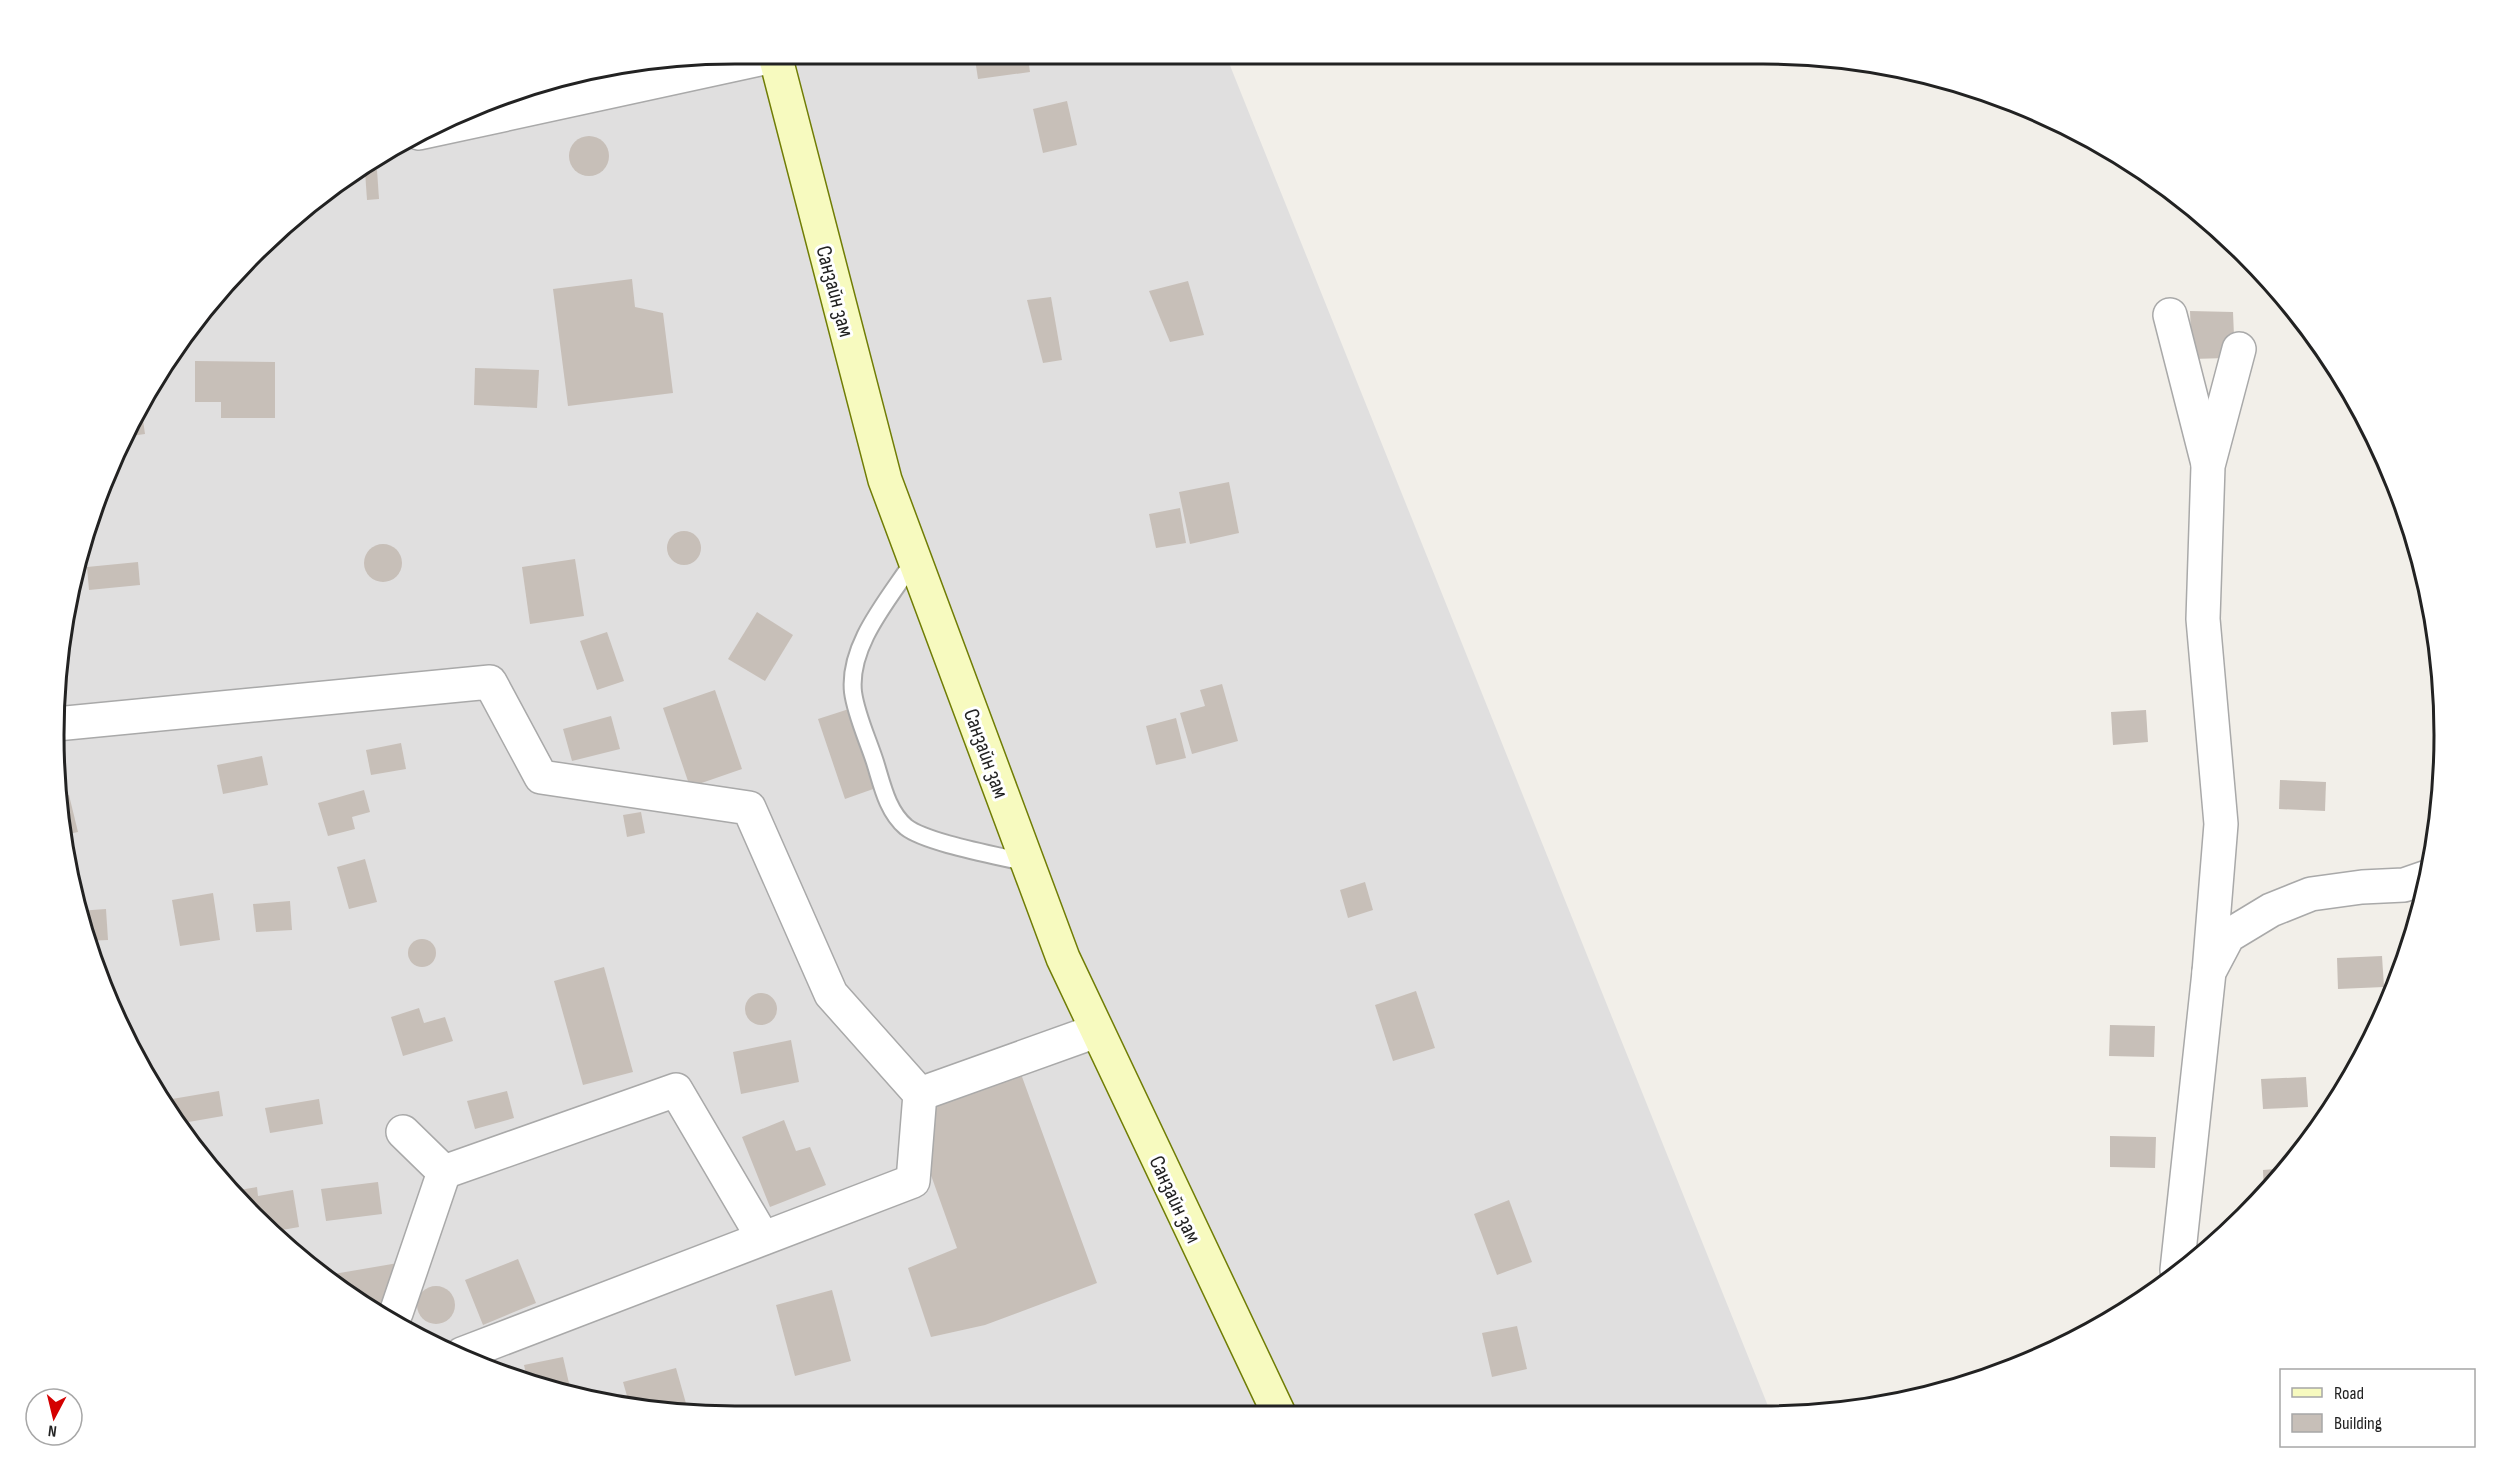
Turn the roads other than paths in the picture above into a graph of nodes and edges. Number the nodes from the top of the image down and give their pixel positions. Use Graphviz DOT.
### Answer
graph roads {
  1 [pos="737,64"];
  2 [pos="777,64"];
  3 [pos="462,124"];
  4 [pos="2170,315"];
  5 [pos="2239,349"];
  6 [pos="2208,466"];
  7 [pos="915,559"];
  8 [pos="65,723"];
  9 [pos="1028,863"];
  10 [pos="2419,880"];
  11 [pos="2209,972"];
  12 [pos="1096,1031"];
  13 [pos="920,1094"];
  14 [pos="404,1132"];
  15 [pos="444,1172"];
  16 [pos="763,1238"];
  17 [pos="2178,1263"];
  18 [pos="396,1313"];
  19 [pos="470,1351"];
  20 [pos="1275,1406"];
  1 -- 3 [label="street"];
  2 -- 7 [label="main road, Санзайн зам"];
  4 -- 6 [label="street"];
  5 -- 6 [label="street"];
  6 -- 11 [label="street"];
  7 -- 9 [label="main road, Санзайн зам"];
  7 -- 9 [label="lane"];
  8 -- 13 [label="street"];
  9 -- 12 [label="main road, Санзайн зам"];
  10 -- 11 [label="street"];
  11 -- 17 [label="street"];
  12 -- 13 [label="street"];
  12 -- 20 [label="main road, Санзайн зам"];
  13 -- 16 [label="street"];
  14 -- 15 [label="street"];
  15 -- 16 [label="street"];
  15 -- 18 [label="street"];
  16 -- 19 [label="street"];
}
